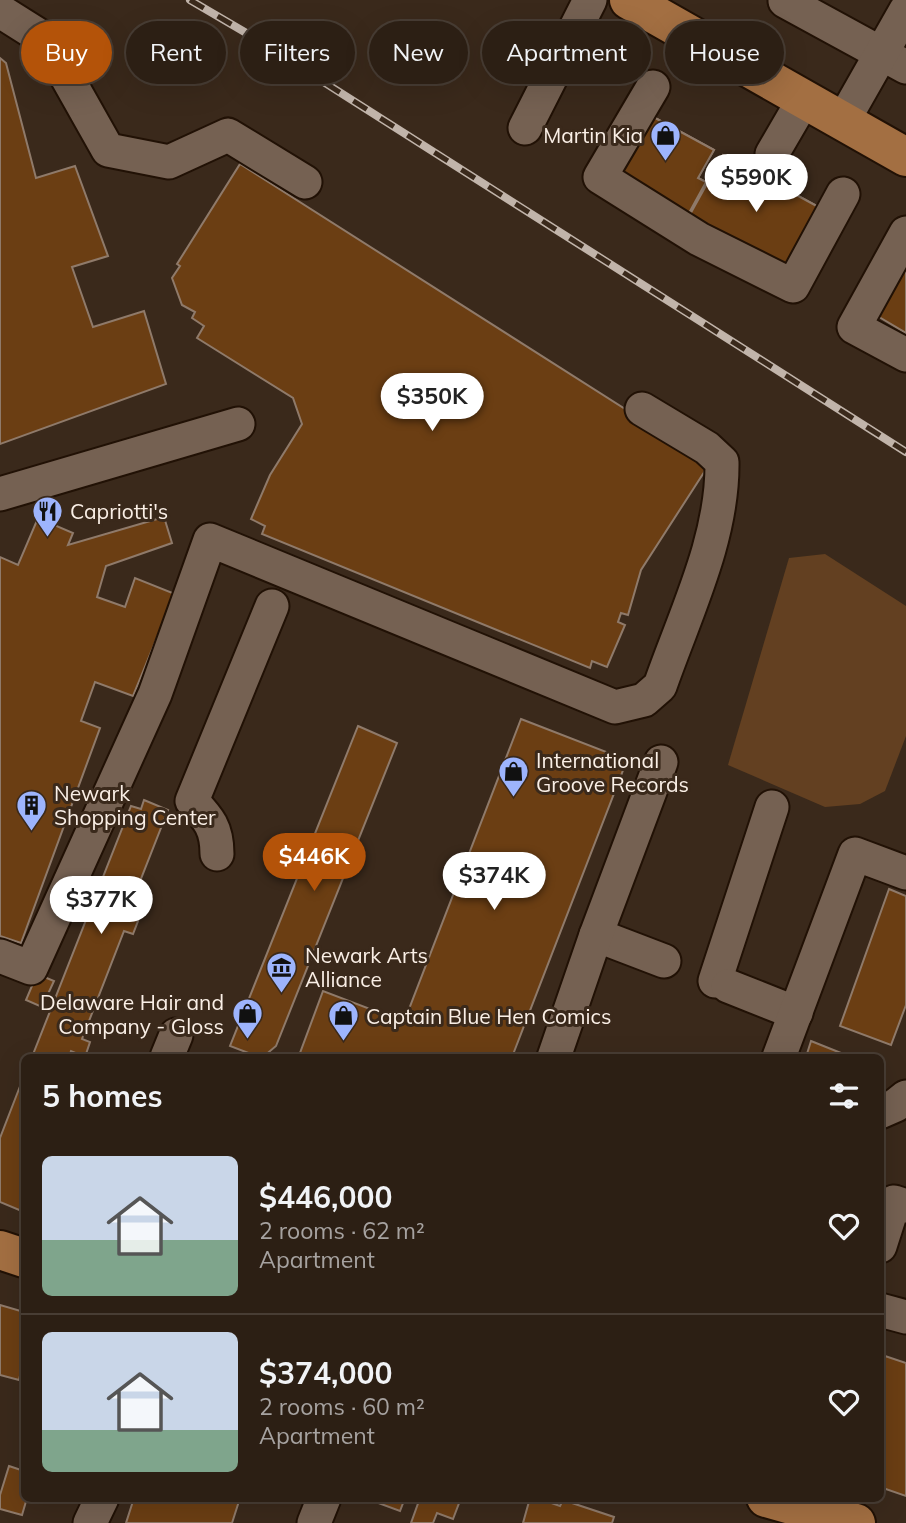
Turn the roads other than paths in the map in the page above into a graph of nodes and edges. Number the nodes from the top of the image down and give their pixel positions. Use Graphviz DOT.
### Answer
graph roads {
  1 [pos="590,0"];
  2 [pos="629,0"];
  3 [pos="785,1"];
  4 [pos="906,10"];
  5 [pos="0,11"];
  6 [pos="894,60"];
  7 [pos="653,86"];
  8 [pos="804,99"];
  9 [pos="843,121"];
  10 [pos="525,128"];
  11 [pos="772,154"];
  12 [pos="906,157"];
  13 [pos="305,182"];
  14 [pos="843,194"];
  15 [pos="906,233"];
  16 [pos="906,355"];
  17 [pos="642,409"];
  18 [pos="238,424"];
  19 [pos="0,494"];
  20 [pos="272,606"];
  21 [pos="661,762"];
  22 [pos="772,807"];
  23 [pos="217,854"];
  24 [pos="906,873"];
  25 [pos="596,935"];
  26 [pos="0,956"];
  27 [pos="664,961"];
  28 [pos="796,1013"];
  29 [pos="555,1054"];
  30 [pos="780,1054"];
  31 [pos="906,1097"];
  32 [pos="884,1110"];
  33 [pos="906,1206"];
  34 [pos="884,1233"];
  35 [pos="0,1250"];
  36 [pos="21,1257"];
  37 [pos="884,1311"];
  38 [pos="906,1317"];
  39 [pos="100,1502"];
  40 [pos="322,1502"];
  41 [pos="787,1502"];
  42 [pos="90,1523"];
  43 [pos="314,1523"];
  44 [pos="856,1523"];
  1 -- 10 [label="street"];
  2 -- 8 [label="main road"];
  3 -- 6 [label="street"];
  4 -- 6 [label="street"];
  5 -- 13 [label="street"];
  6 -- 9 [label="street"];
  7 -- 14 [label="street"];
  8 -- 9 [label="main road"];
  8 -- 11 [label="street"];
  9 -- 12 [label="main road"];
  15 -- 16 [label="street"];
  17 -- 26 [label="street"];
  18 -- 19 [label="street"];
  20 -- 23 [label="street"];
  21 -- 25 [label="street"];
  22 -- 28 [label="street"];
  24 -- 28 [label="street"];
  25 -- 27 [label="street"];
  25 -- 29 [label="street"];
  28 -- 30 [label="street"];
  31 -- 32 [label="street"];
  33 -- 34 [label="street"];
  35 -- 36 [label="main road"];
  37 -- 38 [label="street"];
  39 -- 42 [label="street"];
  40 -- 43 [label="street"];
  41 -- 44 [label="main road"];
}
